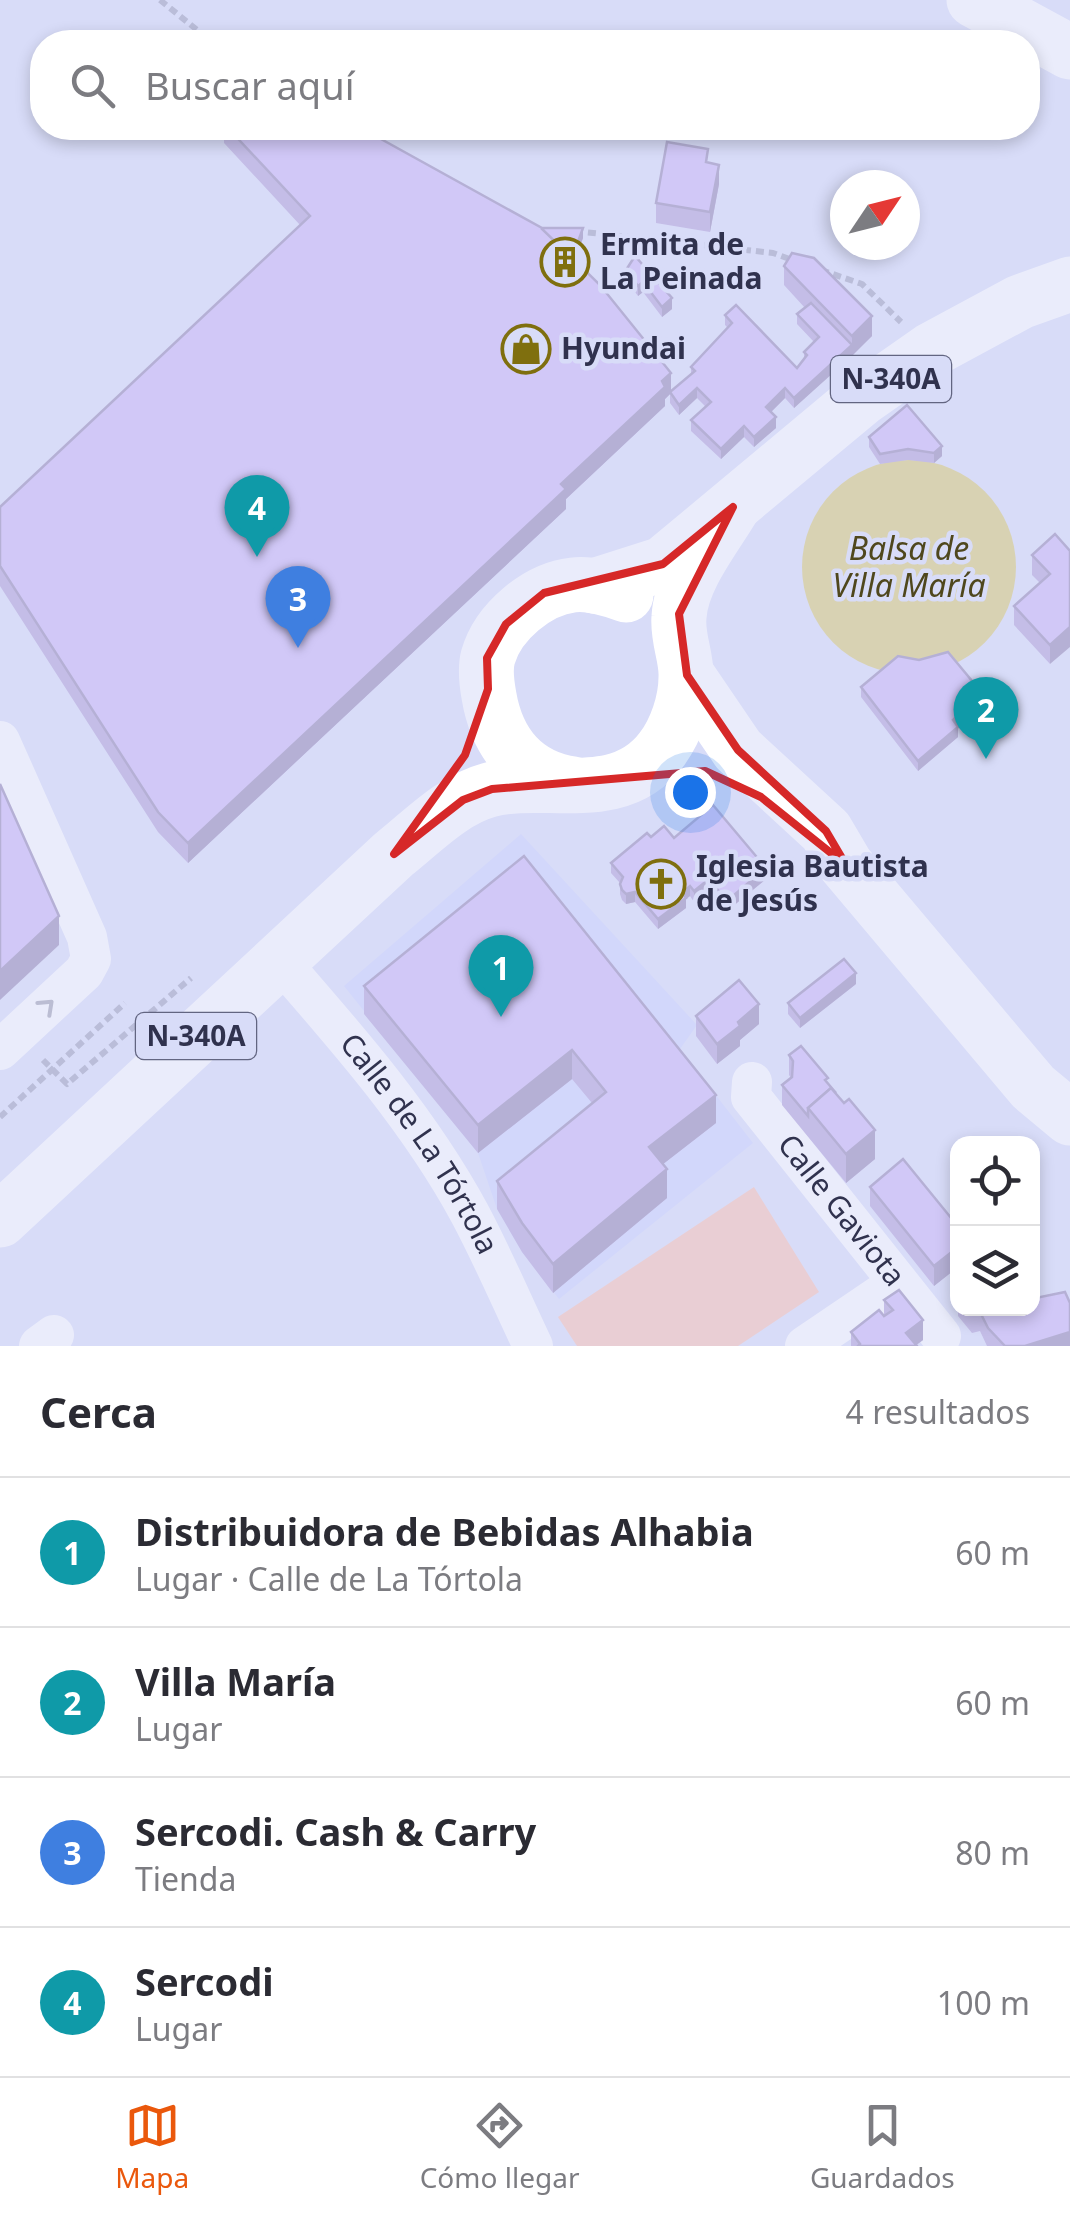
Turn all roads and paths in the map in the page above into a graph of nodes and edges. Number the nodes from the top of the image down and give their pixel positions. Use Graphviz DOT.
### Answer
graph roads {
  1 [pos="160,0"];
  2 [pos="974,0"];
  3 [pos="197,30"];
  4 [pos="1029,30"];
  5 [pos="1040,36"];
  6 [pos="1070,52"];
  7 [pos="564,230"];
  8 [pos="1070,284"];
  9 [pos="931,350"];
  10 [pos="733,508"];
  11 [pos="594,586"];
  12 [pos="684,660"];
  13 [pos="488,689"];
  14 [pos="3,756"];
  15 [pos="612,781"];
  16 [pos="394,854"];
  17 [pos="846,865"];
  18 [pos="279,960"];
  19 [pos="197,973"];
  20 [pos="125,1002"];
  21 [pos="0,1050"];
  22 [pos="40,1056"];
  23 [pos="52,1069"];
  24 [pos="752,1082"];
  25 [pos="0,1118"];
  26 [pos="1070,1118"];
  27 [pos="62,1160"];
  28 [pos="0,1194"];
  29 [pos="0,1220"];
  30 [pos="898,1282"];
  31 [pos="941,1336"];
  32 [pos="534,1346"];
  33 [pos="805,1346"];
  1 -- 3 [label="path"];
  2 -- 4 [label="highway"];
  5 -- 6 [label="highway"];
  7 -- 9 [label="path"];
  8 -- 9 [label="highway, N-340A"];
  9 -- 10 [label="highway, N-340A"];
  10 -- 11 [label="highway, N-340A"];
  10 -- 12 [label="highway, N-340A"];
  11 -- 12 [label="highway, N-340A"];
  11 -- 13 [label="highway, N-340A"];
  12 -- 15 [label="highway, N-340A"];
  12 -- 17 [label="highway"];
  13 -- 15 [label="highway, N-340A"];
  13 -- 16 [label="highway, N-340A"];
  21 -- 14 [label="street, one-way"];
  15 -- 16 [label="highway, N-340A"];
  15 -- 17 [label="highway"];
  16 -- 18 [label="highway, N-340A"];
  17 -- 26 [label="highway"];
  18 -- 27 [label="highway, N-340A"];
  18 -- 32 [label="street, Calle de La Tórtola"];
  19 -- 23 [label="path"];
  20 -- 23 [label="path"];
  22 -- 23 [label="path"];
  23 -- 25 [label="path"];
  24 -- 30 [label="street, Calle Gaviota"];
  27 -- 28 [label="street"];
  27 -- 29 [label="highway, N-340A"];
  30 -- 31 [label="street, Calle Gaviota"];
  30 -- 33 [label="street"];
}
